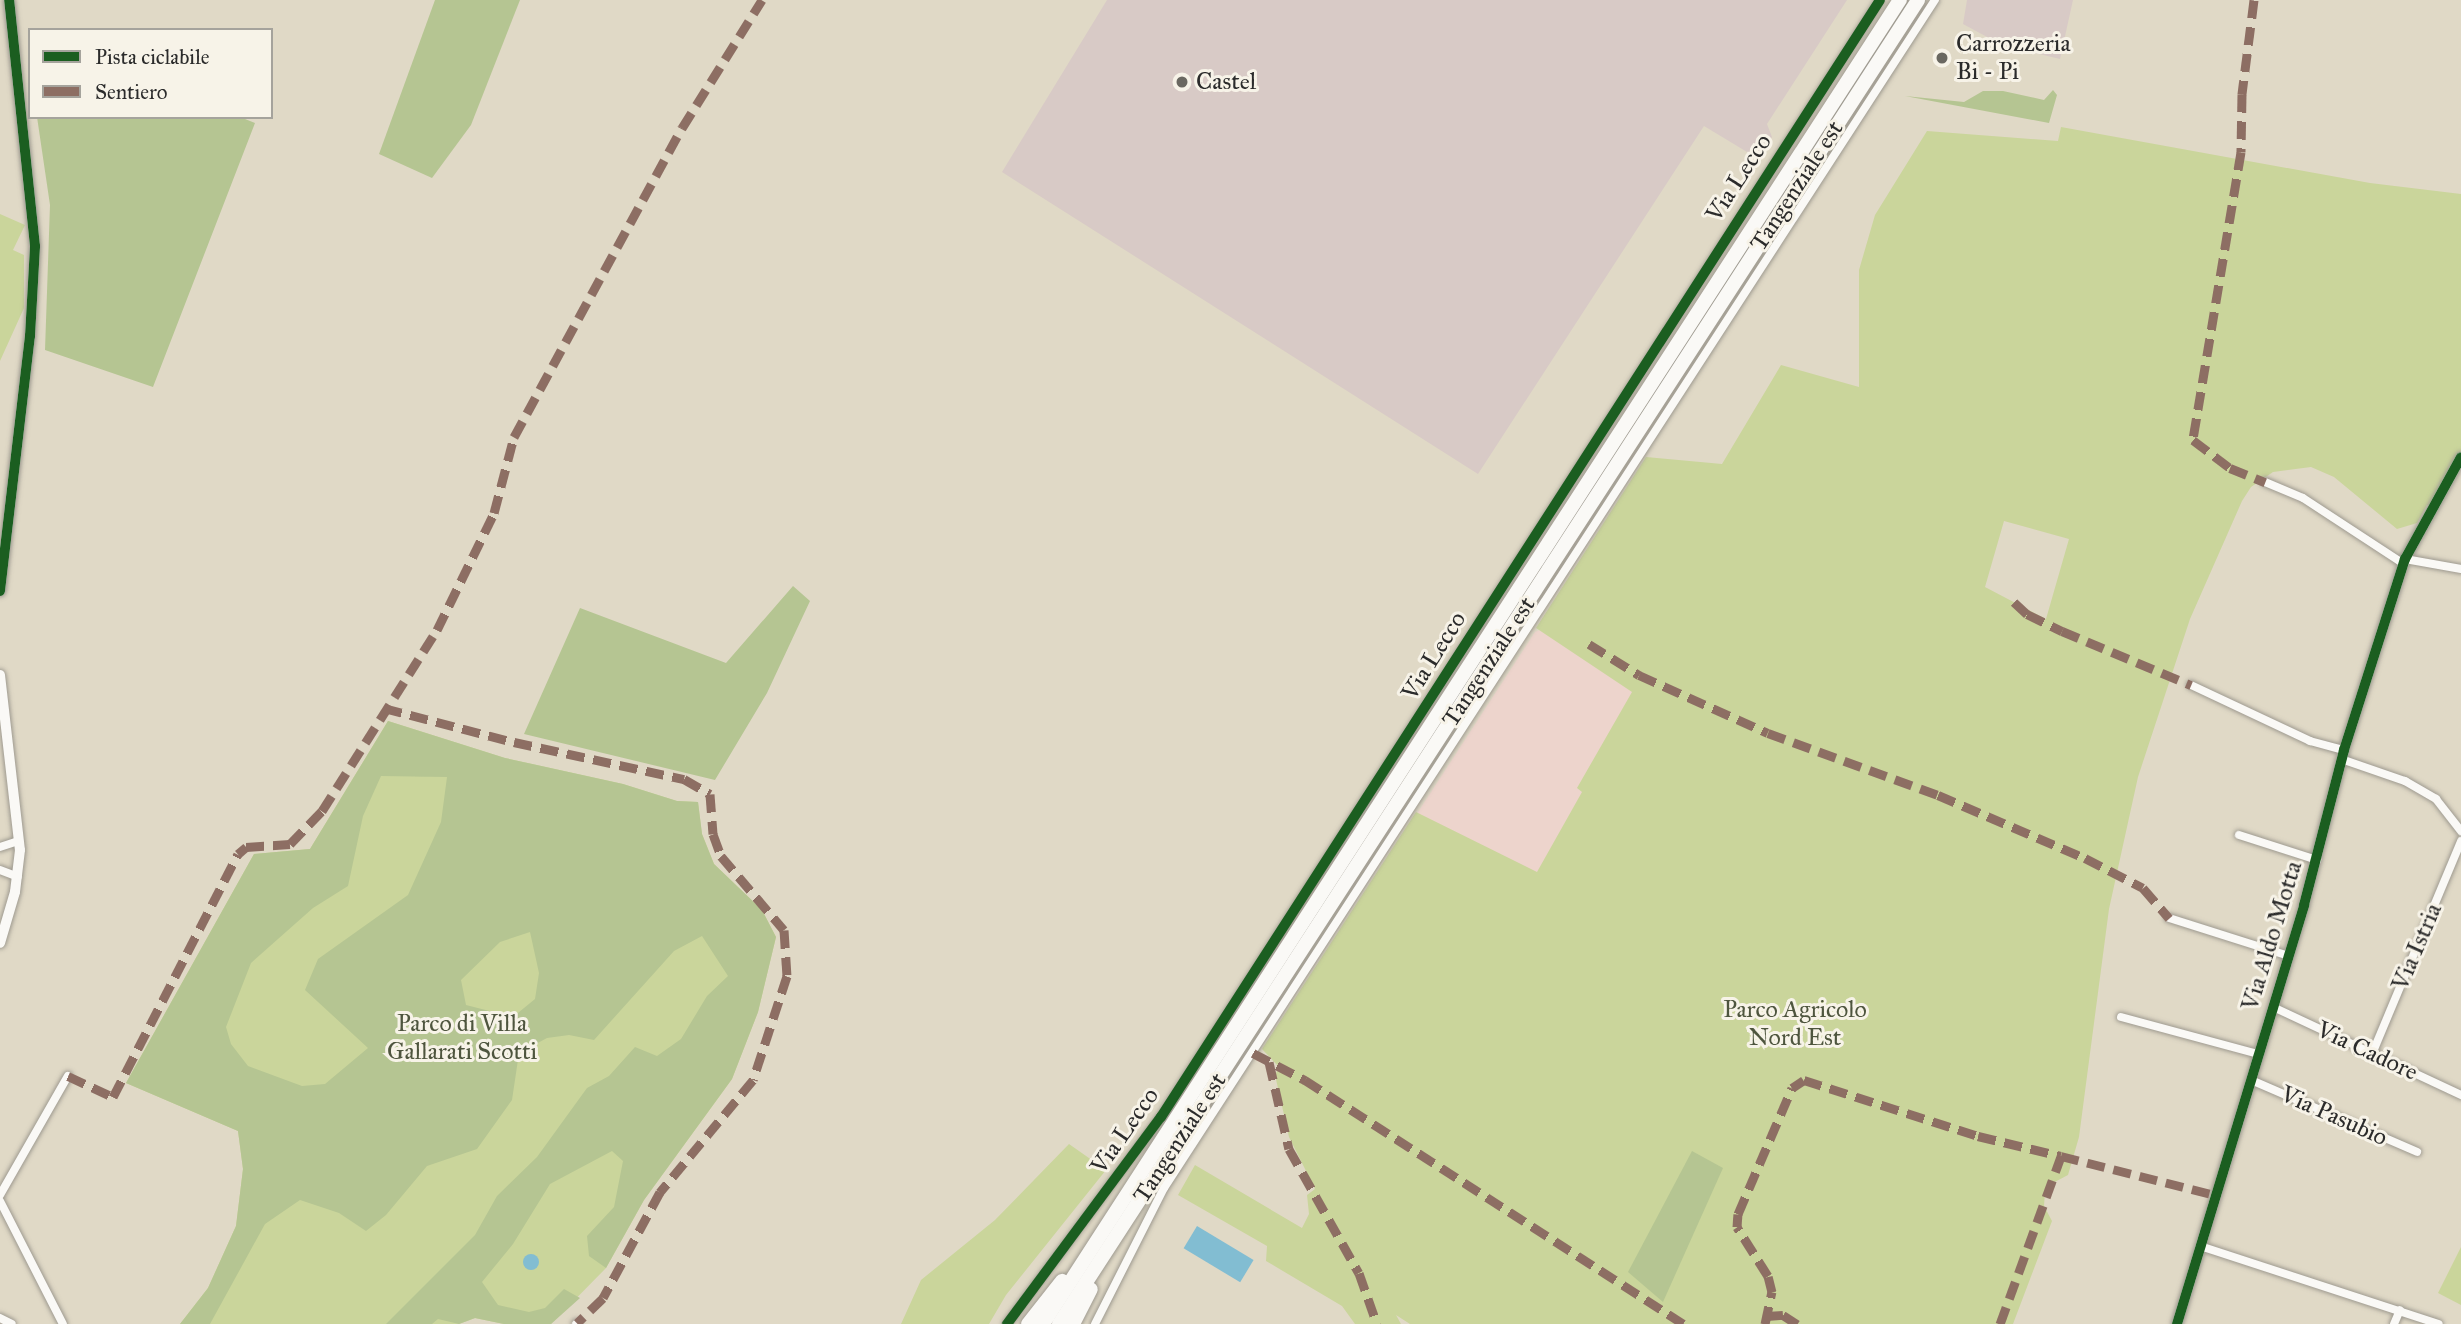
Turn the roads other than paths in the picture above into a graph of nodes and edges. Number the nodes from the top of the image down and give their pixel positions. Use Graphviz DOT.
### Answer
graph roads {
  1 [pos="9,0"];
  2 [pos="1880,0"];
  3 [pos="1900,0"];
  4 [pos="1918,0"];
  5 [pos="1935,0"];
  6 [pos="2461,457"];
  7 [pos="2266,481"];
  8 [pos="2404,562"];
  9 [pos="2461,569"];
  10 [pos="0,590"];
  11 [pos="0,675"];
  12 [pos="2191,685"];
  13 [pos="2344,755"];
  14 [pos="2460,829"];
  15 [pos="2239,835"];
  16 [pos="19,841"];
  17 [pos="2461,841"];
  18 [pos="0,847"];
  19 [pos="2317,860"];
  20 [pos="0,870"];
  21 [pos="18,877"];
  22 [pos="2169,919"];
  23 [pos="0,943"];
  24 [pos="2289,956"];
  25 [pos="2273,1007"];
  26 [pos="2122,1017"];
  27 [pos="2258,1054"];
  28 [pos="2372,1054"];
  29 [pos="68,1076"];
  30 [pos="2251,1080"];
  31 [pos="2461,1096"];
  32 [pos="2417,1152"];
  33 [pos="0,1195"];
  34 [pos="0,1201"];
  35 [pos="1106,1239"];
  36 [pos="2200,1246"];
  37 [pos="2399,1310"];
  38 [pos="0,1318"];
  39 [pos="12,1324"];
  40 [pos="63,1324"];
  41 [pos="1007,1324"];
  42 [pos="1028,1324"];
  43 [pos="1043,1324"];
  44 [pos="1059,1324"];
  45 [pos="1073,1324"];
  46 [pos="1095,1324"];
  47 [pos="2177,1324"];
  48 [pos="2394,1324"];
  49 [pos="2439,1324"];
  1 -- 10 [label="street"];
  2 -- 41 [label="street, Via Lecco"];
  3 -- 35 [label="highway, Tangenziale est"];
  4 -- 35 [label="highway, Tangenziale est"];
  5 -- 46 [label="street"];
  6 -- 8 [label="street, Via Aldo Motta"];
  7 -- 8 [label="street"];
  8 -- 9 [label="street"];
  8 -- 13 [label="street, Via Aldo Motta"];
  11 -- 16 [label="street"];
  12 -- 13 [label="street"];
  13 -- 14 [label="street"];
  13 -- 19 [label="street, Via Aldo Motta"];
  15 -- 19 [label="street"];
  16 -- 18 [label="street"];
  16 -- 21 [label="street"];
  17 -- 28 [label="street, Via Istria"];
  19 -- 24 [label="street, Via Aldo Motta"];
  20 -- 21 [label="street"];
  21 -- 23 [label="street"];
  22 -- 24 [label="street"];
  24 -- 25 [label="street, Via Aldo Motta"];
  25 -- 27 [label="street, Via Aldo Motta"];
  25 -- 28 [label="street, Via Cadore"];
  26 -- 27 [label="street"];
  27 -- 30 [label="street, Via Aldo Motta"];
  28 -- 31 [label="street, Via Cadore"];
  29 -- 33 [label="street"];
  30 -- 32 [label="street, Via Pasubio"];
  30 -- 36 [label="street, Via Aldo Motta"];
  34 -- 40 [label="street"];
  35 -- 42 [label="highway"];
  35 -- 43 [label="highway, Tangenziale est"];
  35 -- 44 [label="highway, Tangenziale est"];
  35 -- 45 [label="highway"];
  36 -- 37 [label="street"];
  36 -- 47 [label="street, Via Aldo Motta"];
  37 -- 48 [label="street"];
  37 -- 49 [label="street"];
  38 -- 39 [label="street"];
}
